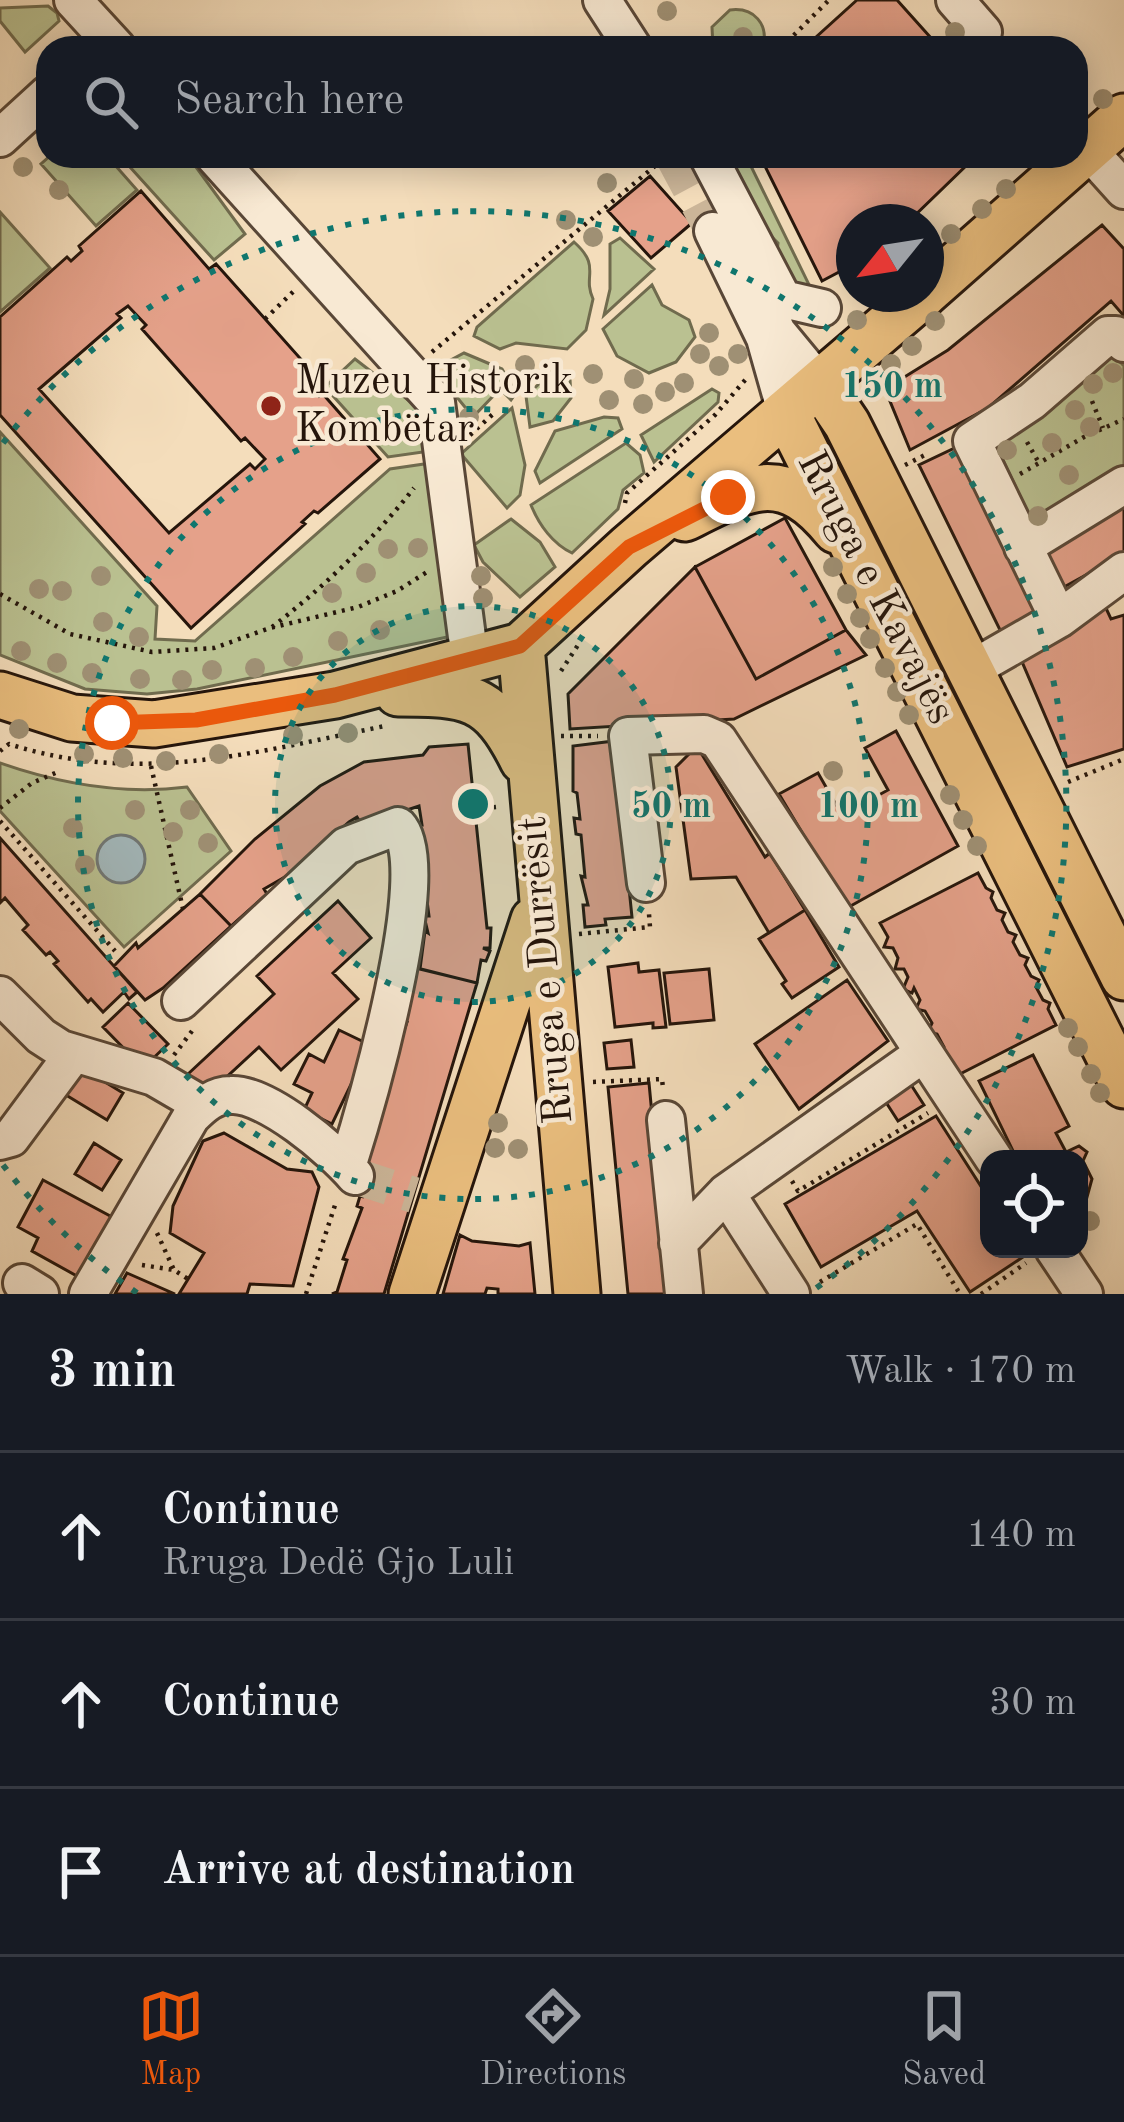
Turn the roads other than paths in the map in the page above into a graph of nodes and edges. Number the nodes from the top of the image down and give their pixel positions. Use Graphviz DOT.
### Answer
graph roads {
  1 [pos="73,0"];
  2 [pos="602,0"];
  3 [pos="955,0"];
  4 [pos="983,32"];
  5 [pos="101,36"];
  6 [pos="625,36"];
  7 [pos="36,105"];
  8 [pos="1124,117"];
  9 [pos="0,137"];
  10 [pos="1088,149"];
  11 [pos="225,168"];
  12 [pos="714,168"];
  13 [pos="1066,168"];
  14 [pos="1124,190"];
  15 [pos="717,227"];
  16 [pos="944,276"];
  17 [pos="822,308"];
  18 [pos="903,312"];
  19 [pos="1124,343"];
  20 [pos="804,397"];
  21 [pos="1124,484"];
  22 [pos="629,547"];
  23 [pos="1023,547"];
  24 [pos="861,561"];
  25 [pos="1124,571"];
  26 [pos="1060,619"];
  27 [pos="466,638"];
  28 [pos="520,646"];
  29 [pos="970,670"];
  30 [pos="0,695"];
  31 [pos="335,695"];
  32 [pos="530,773"];
  33 [pos="646,883"];
  34 [pos="540,900"];
  35 [pos="1124,977"];
  36 [pos="0,995"];
  37 [pos="181,1001"];
  38 [pos="494,1040"];
  39 [pos="74,1053"];
  40 [pos="924,1054"];
  41 [pos="571,1070"];
  42 [pos="1124,1085"];
  43 [pos="202,1106"];
  44 [pos="666,1120"];
  45 [pos="0,1141"];
  46 [pos="988,1150"];
  47 [pos="726,1193"];
  48 [pos="678,1243"];
  49 [pos="1045,1258"];
  50 [pos="805,1288"];
  51 [pos="88,1294"];
  52 [pos="412,1294"];
  53 [pos="577,1294"];
  54 [pos="684,1294"];
  55 [pos="1084,1294"];
  1 -- 5 [label="street"];
  2 -- 6 [label="street"];
  3 -- 4 [label="street"];
  7 -- 9 [label="street"];
  8 -- 10 [label="main road"];
  10 -- 14 [label="street"];
  11 -- 27 [label="street"];
  12 -- 17 [label="street"];
  13 -- 16 [label="main road"];
  15 -- 20 [label="street"];
  18 -- 20 [label="main road"];
  19 -- 23 [label="street"];
  20 -- 22 [label="main road"];
  20 -- 24 [label="main road, Rruga e Kavajës"];
  20 -- 29 [label="main road, Rruga e Kavajës"];
  21 -- 23 [label="street"];
  22 -- 24 [label="main road"];
  22 -- 28 [label="main road"];
  23 -- 26 [label="street"];
  24 -- 42 [label="main road, Rruga e Kavajës"];
  25 -- 26 [label="street"];
  26 -- 29 [label="street"];
  28 -- 31 [label="main road"];
  28 -- 32 [label="main road, Rruga e Durrësit"];
  29 -- 35 [label="main road, Rruga e Kavajës"];
  30 -- 31 [label="main road"];
  31 -- 32 [label="main road"];
  32 -- 34 [label="main road, Rruga e Durrësit"];
  33 -- 40 [label="street"];
  34 -- 38 [label="main road"];
  34 -- 41 [label="main road, Rruga e Durrësit"];
  36 -- 39 [label="street"];
  37 -- 43 [label="street"];
  38 -- 41 [label="main road"];
  38 -- 52 [label="main road"];
  39 -- 43 [label="street"];
  39 -- 45 [label="street"];
  40 -- 46 [label="street"];
  40 -- 47 [label="street"];
  41 -- 53 [label="main road, Rruga e Durrësit"];
  43 -- 51 [label="street"];
  44 -- 48 [label="street"];
  47 -- 48 [label="street"];
  47 -- 50 [label="street"];
  48 -- 54 [label="street"];
  49 -- 55 [label="street"];
}
